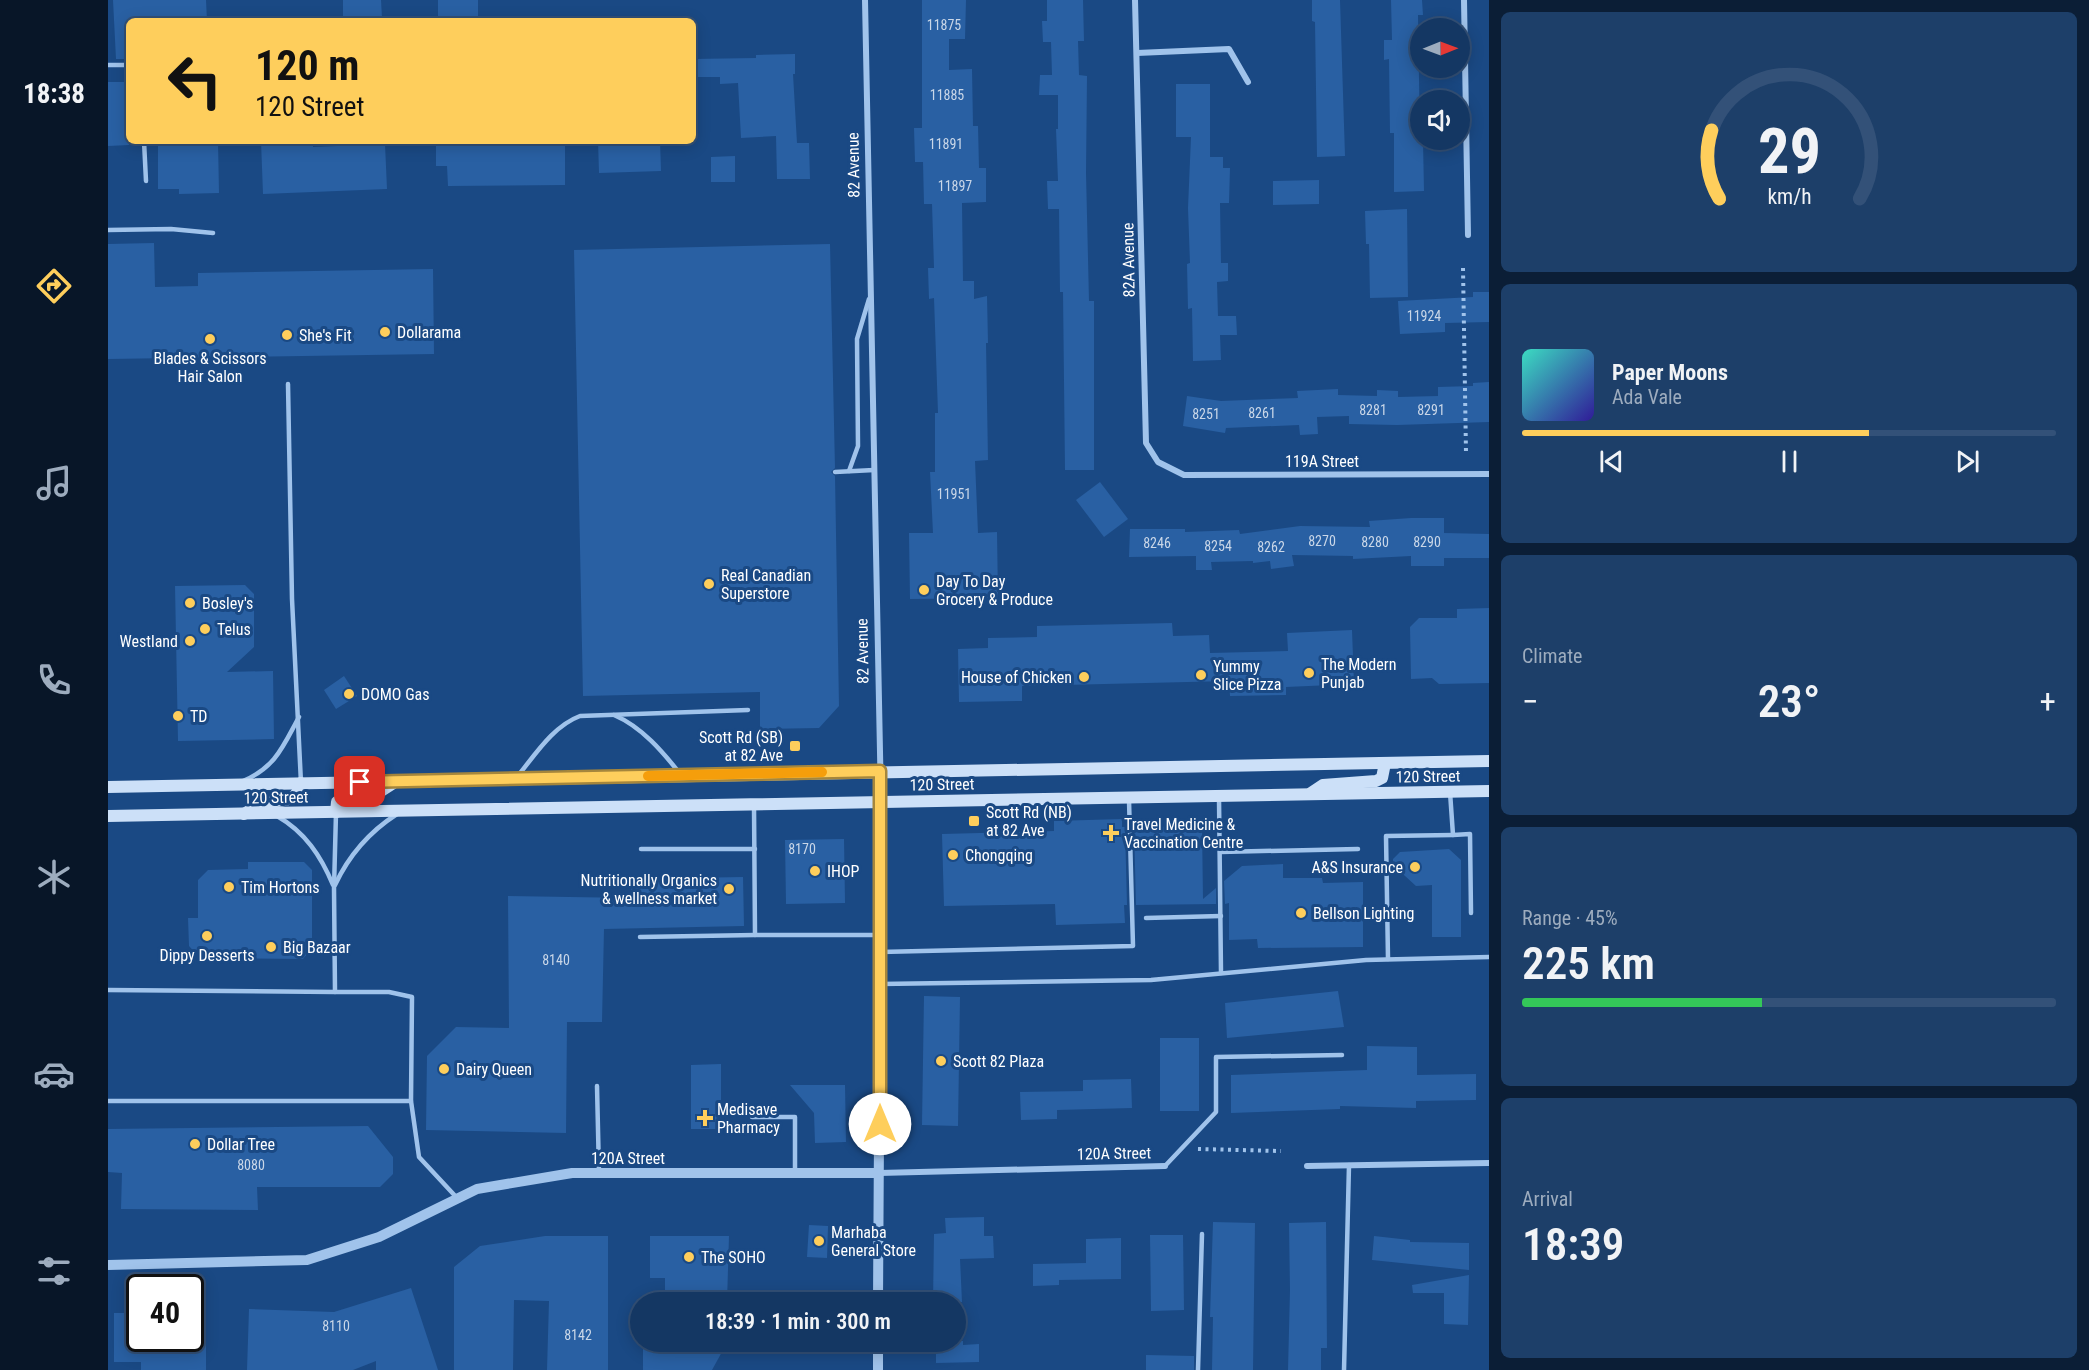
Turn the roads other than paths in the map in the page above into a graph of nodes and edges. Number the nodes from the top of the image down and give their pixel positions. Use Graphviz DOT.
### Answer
graph roads {
  1 [pos="865,0"];
  2 [pos="1135,0"];
  3 [pos="1464,0"];
  4 [pos="1137,53"];
  5 [pos="126,64"];
  6 [pos="108,65"];
  7 [pos="1248,82"];
  8 [pos="144,144"];
  9 [pos="146,181"];
  10 [pos="108,230"];
  11 [pos="213,233"];
  12 [pos="1468,235"];
  13 [pos="872,290"];
  14 [pos="288,384"];
  15 [pos="1158,462"];
  16 [pos="874,470"];
  17 [pos="849,471"];
  18 [pos="835,472"];
  19 [pos="1489,474"];
  20 [pos="748,710"];
  21 [pos="612,714"];
  22 [pos="299,717"];
  23 [pos="1489,761"];
  24 [pos="1384,763"];
  25 [pos="880,771"];
  26 [pos="681,775"];
  27 [pos="515,779"];
  28 [pos="395,782"];
  29 [pos="301,783"];
  30 [pos="234,784"];
  31 [pos="108,787"];
  32 [pos="1489,791"];
  33 [pos="1450,792"];
  34 [pos="1311,793"];
  35 [pos="1219,795"];
  36 [pos="1129,798"];
  37 [pos="881,802"];
  38 [pos="754,804"];
  39 [pos="402,810"];
  40 [pos="336,812"];
  41 [pos="243,814"];
  42 [pos="274,814"];
  43 [pos="108,816"];
  44 [pos="1453,835"];
  45 [pos="641,849"];
  46 [pos="755,849"];
  47 [pos="1358,849"];
  48 [pos="1220,852"];
  49 [pos="334,888"];
  50 [pos="1471,913"];
  51 [pos="1221,916"];
  52 [pos="1146,918"];
  53 [pos="755,935"];
  54 [pos="880,935"];
  55 [pos="640,937"];
  56 [pos="880,952"];
  57 [pos="1489,957"];
  58 [pos="1388,959"];
  59 [pos="1221,973"];
  60 [pos="880,984"];
  61 [pos="108,990"];
  62 [pos="335,992"];
  63 [pos="1342,1055"];
  64 [pos="597,1086"];
  65 [pos="108,1101"];
  66 [pos="411,1101"];
  67 [pos="752,1117"];
  68 [pos="1489,1162"];
  69 [pos="1350,1165"];
  70 [pos="1165,1166"];
  71 [pos="1307,1166"];
  72 [pos="599,1173"];
  73 [pos="795,1173"];
  74 [pos="879,1173"];
  75 [pos="458,1199"];
  76 [pos="1202,1234"];
  77 [pos="108,1265"];
  78 [pos="879,1292"];
  79 [pos="878,1352"];
  80 [pos="878,1370"];
  81 [pos="1198,1370"];
  82 [pos="1344,1370"];
  1 -- 13 [label="street, 82 Avenue"];
  2 -- 4 [label="street, 82A Avenue"];
  3 -- 12 [label="street"];
  4 -- 7 [label="street"];
  4 -- 15 [label="street, 82A Avenue"];
  5 -- 6 [label="lane"];
  8 -- 9 [label="lane"];
  10 -- 11 [label="lane"];
  13 -- 16 [label="street, 82 Avenue"];
  13 -- 17 [label="lane"];
  14 -- 22 [label="lane"];
  15 -- 19 [label="street, 119A Street"];
  16 -- 17 [label="lane"];
  16 -- 25 [label="street, 82 Avenue"];
  17 -- 18 [label="lane"];
  20 -- 21 [label="lane"];
  21 -- 26 [label="lane"];
  21 -- 27 [label="lane"];
  22 -- 29 [label="lane"];
  22 -- 30 [label="lane"];
  23 -- 24 [label="main road, 120 Street"];
  24 -- 25 [label="main road, 120 Street"];
  24 -- 34 [label="main road"];
  25 -- 26 [label="main road, 120 Street"];
  25 -- 37 [label="street, 82 Avenue"];
  26 -- 27 [label="main road, 120 Street"];
  27 -- 28 [label="main road, 120 Street"];
  28 -- 29 [label="main road, 120 Street"];
  28 -- 40 [label="main road"];
  29 -- 30 [label="main road, 120 Street"];
  29 -- 41 [label="main road"];
  30 -- 31 [label="main road, 120 Street"];
  32 -- 33 [label="main road, 120 Street"];
  33 -- 34 [label="main road, 120 Street"];
  33 -- 44 [label="lane"];
  34 -- 35 [label="main road, 120 Street"];
  35 -- 36 [label="main road, 120 Street"];
  35 -- 48 [label="lane"];
  36 -- 37 [label="main road, 120 Street"];
  36 -- 56 [label="lane"];
  37 -- 38 [label="main road, 120 Street"];
  37 -- 54 [label="street, 82 Avenue"];
  38 -- 39 [label="main road, 120 Street"];
  38 -- 46 [label="lane"];
  39 -- 40 [label="main road, 120 Street"];
  39 -- 49 [label="lane"];
  40 -- 42 [label="main road, 120 Street"];
  40 -- 49 [label="lane"];
  41 -- 42 [label="main road, 120 Street"];
  41 -- 43 [label="main road, 120 Street"];
  42 -- 49 [label="lane"];
  44 -- 50 [label="lane"];
  44 -- 58 [label="lane"];
  45 -- 46 [label="lane"];
  46 -- 53 [label="lane"];
  47 -- 48 [label="lane"];
  48 -- 51 [label="lane"];
  49 -- 62 [label="lane"];
  51 -- 52 [label="lane"];
  51 -- 59 [label="lane"];
  53 -- 54 [label="lane"];
  53 -- 55 [label="lane"];
  54 -- 56 [label="street, 82 Avenue"];
  56 -- 60 [label="street, 82 Avenue"];
  57 -- 58 [label="lane"];
  58 -- 59 [label="lane"];
  59 -- 60 [label="lane"];
  60 -- 74 [label="street, 82 Avenue"];
  61 -- 62 [label="lane"];
  62 -- 66 [label="lane"];
  63 -- 70 [label="lane"];
  64 -- 72 [label="lane"];
  65 -- 66 [label="lane"];
  66 -- 75 [label="lane"];
  67 -- 73 [label="lane"];
  68 -- 69 [label="street"];
  69 -- 71 [label="street"];
  69 -- 82 [label="lane"];
  70 -- 74 [label="street, 120A Street"];
  72 -- 73 [label="street, 120A Street"];
  72 -- 75 [label="street, 120A Street"];
  73 -- 74 [label="street, 120A Street"];
  74 -- 78 [label="street, 82 Avenue"];
  75 -- 77 [label="street, 120A Street"];
  76 -- 81 [label="lane"];
  79 -- 80 [label="street"];
}
